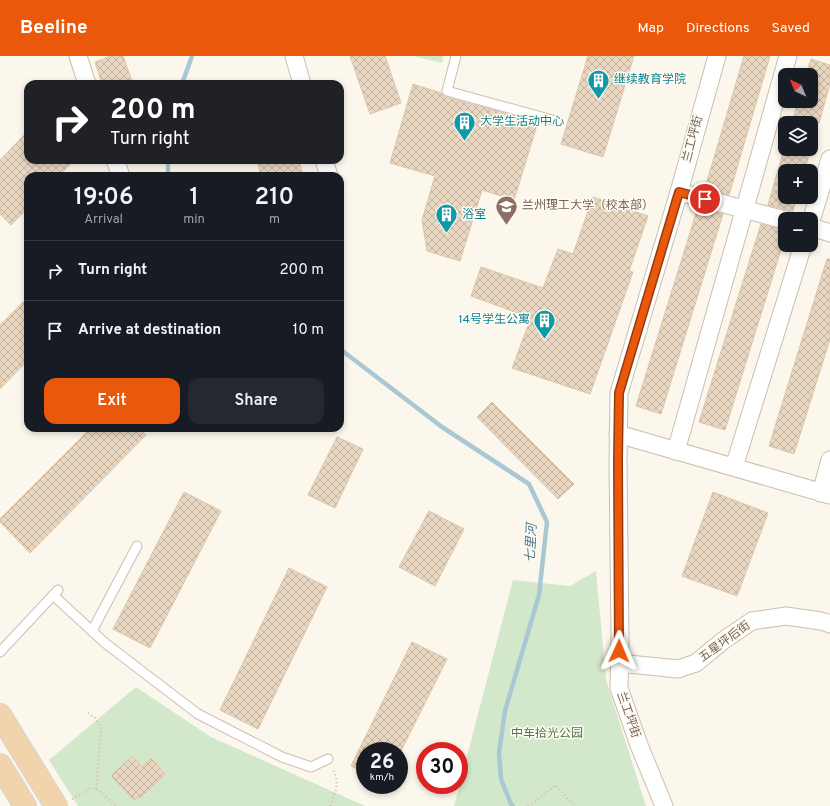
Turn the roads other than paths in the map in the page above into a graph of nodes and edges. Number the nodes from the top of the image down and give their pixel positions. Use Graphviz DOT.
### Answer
graph roads {
  1 [pos="78,56"];
  2 [pos="294,56"];
  3 [pos="456,56"];
  4 [pos="716,56"];
  5 [pos="788,56"];
  6 [pos="86,80"];
  7 [pos="301,80"];
  8 [pos="556,121"];
  9 [pos="830,159"];
  10 [pos="679,192"];
  11 [pos="744,209"];
  12 [pos="814,212"];
  13 [pos="778,218"];
  14 [pos="818,230"];
  15 [pos="830,234"];
  16 [pos="801,252"];
  17 [pos="618,434"];
  18 [pos="676,451"];
  19 [pos="830,460"];
  20 [pos="734,467"];
  21 [pos="825,494"];
  22 [pos="137,546"];
  23 [pos="830,624"];
  24 [pos="92,631"];
  25 [pos="0,652"];
  26 [pos="619,663"];
  27 [pos="0,715"];
  28 [pos="328,759"];
  29 [pos="0,765"];
  30 [pos="62,804"];
  31 [pos="25,806"];
  32 [pos="664,806"];
  1 -- 6 [label="street"];
  2 -- 7 [label="street"];
  3 -- 8 [label="lane"];
  4 -- 10 [label="street, 兰工坪街"];
  5 -- 11 [label="street"];
  9 -- 12 [label="street"];
  10 -- 11 [label="street"];
  10 -- 17 [label="street, 兰工坪街"];
  11 -- 13 [label="street"];
  11 -- 18 [label="street"];
  14 -- 15 [label="street"];
  16 -- 20 [label="street"];
  17 -- 18 [label="street"];
  17 -- 26 [label="street, 兰工坪街"];
  18 -- 20 [label="street"];
  19 -- 21 [label="street"];
  20 -- 21 [label="street"];
  22 -- 24 [label="lane"];
  23 -- 26 [label="street, 五星坪后街"];
  24 -- 25 [label="lane"];
  24 -- 28 [label="lane"];
  26 -- 32 [label="street, 兰工坪街"];
  27 -- 30 [label="highway"];
  29 -- 31 [label="highway"];
}
